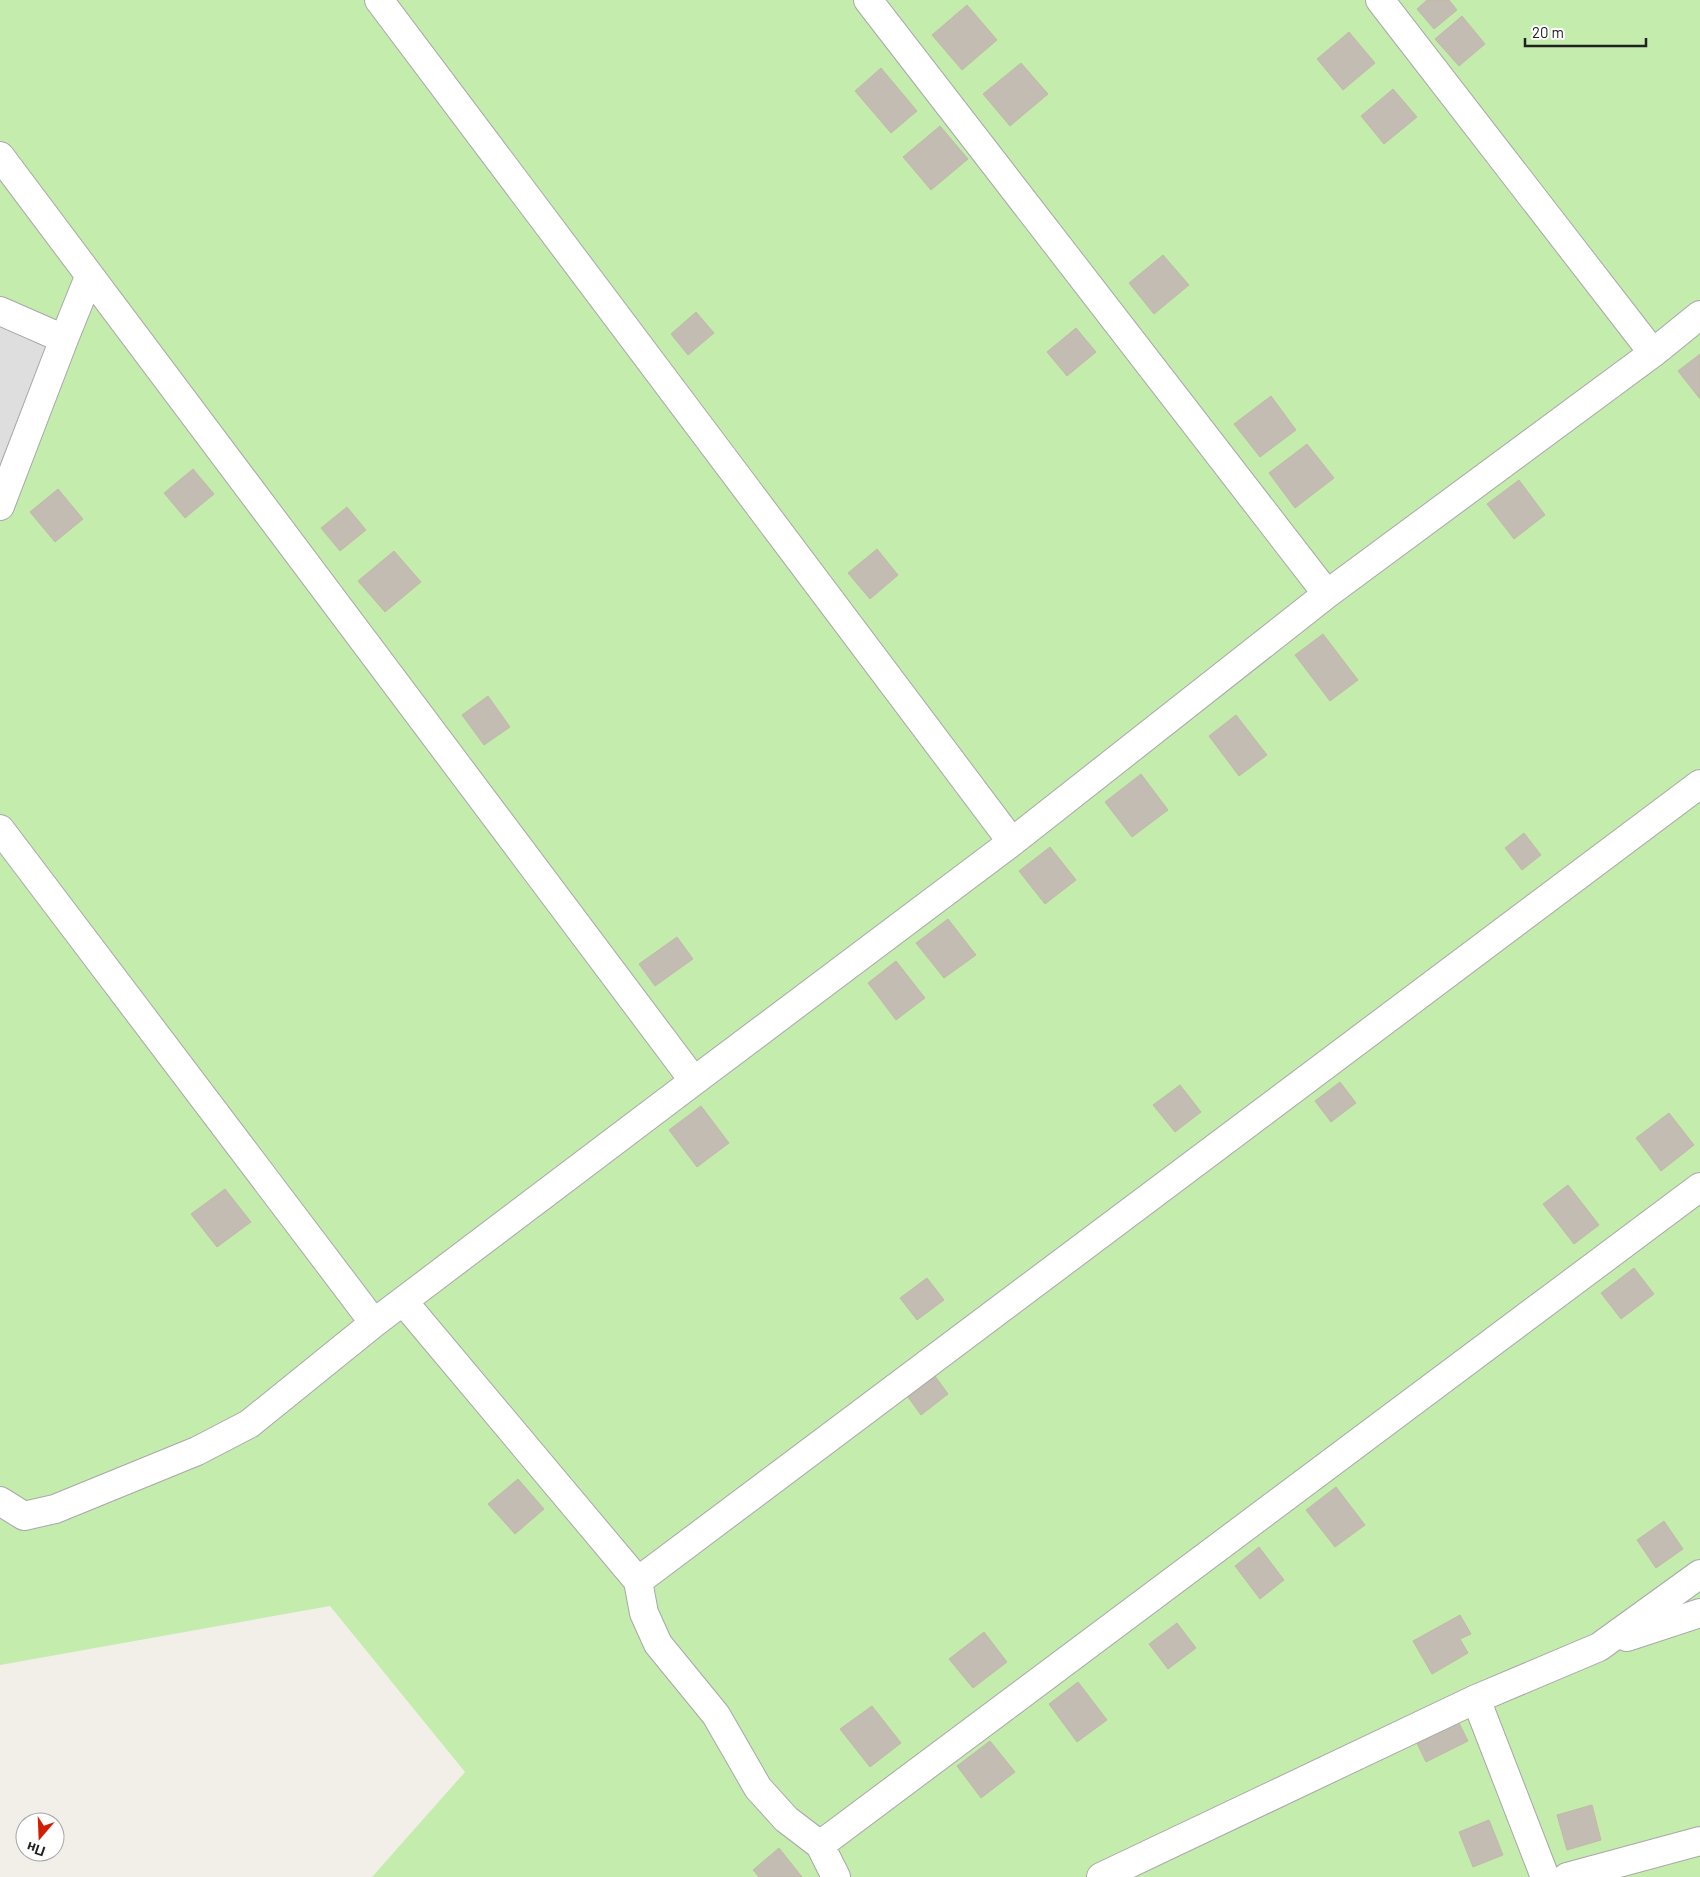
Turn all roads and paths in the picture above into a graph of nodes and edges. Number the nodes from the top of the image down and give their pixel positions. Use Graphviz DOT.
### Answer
graph roads {
  1 [pos="379,0"];
  2 [pos="868,0"];
  3 [pos="1380,0"];
  4 [pos="0,156"];
  5 [pos="89,277"];
  6 [pos="0,311"];
  7 [pos="1700,315"];
  8 [pos="64,339"];
  9 [pos="1653,353"];
  10 [pos="0,506"];
  11 [pos="1327,594"];
  12 [pos="1700,784"];
  13 [pos="0,829"];
  14 [pos="1012,842"];
  15 [pos="694,1081"];
  16 [pos="1700,1187"];
  17 [pos="403,1302"];
  18 [pos="374,1323"];
  19 [pos="0,1501"];
  20 [pos="1700,1574"];
  21 [pos="638,1581"];
  22 [pos="1700,1613"];
  23 [pos="1599,1647"];
  24 [pos="1476,1700"];
  25 [pos="1700,1841"];
  26 [pos="820,1845"];
  27 [pos="836,1877"];
  28 [pos="1101,1877"];
  29 [pos="1545,1877"];
  30 [pos="1566,1877"];
  1 -- 14 [label="street"];
  2 -- 11 [label="street"];
  3 -- 9 [label="street"];
  4 -- 5 [label="street"];
  5 -- 8 [label="street"];
  5 -- 15 [label="street"];
  6 -- 8 [label="street"];
  7 -- 9 [label="street"];
  8 -- 10 [label="street"];
  9 -- 11 [label="street"];
  11 -- 14 [label="street"];
  12 -- 21 [label="street"];
  13 -- 18 [label="street"];
  14 -- 15 [label="street"];
  15 -- 17 [label="street"];
  16 -- 26 [label="street"];
  17 -- 18 [label="street"];
  17 -- 21 [label="street"];
  18 -- 19 [label="street"];
  20 -- 23 [label="street"];
  21 -- 26 [label="street"];
  22 -- 23 [label="street"];
  23 -- 24 [label="street"];
  24 -- 28 [label="street"];
  24 -- 29 [label="street"];
  25 -- 30 [label="street"];
  26 -- 27 [label="street"];
}
